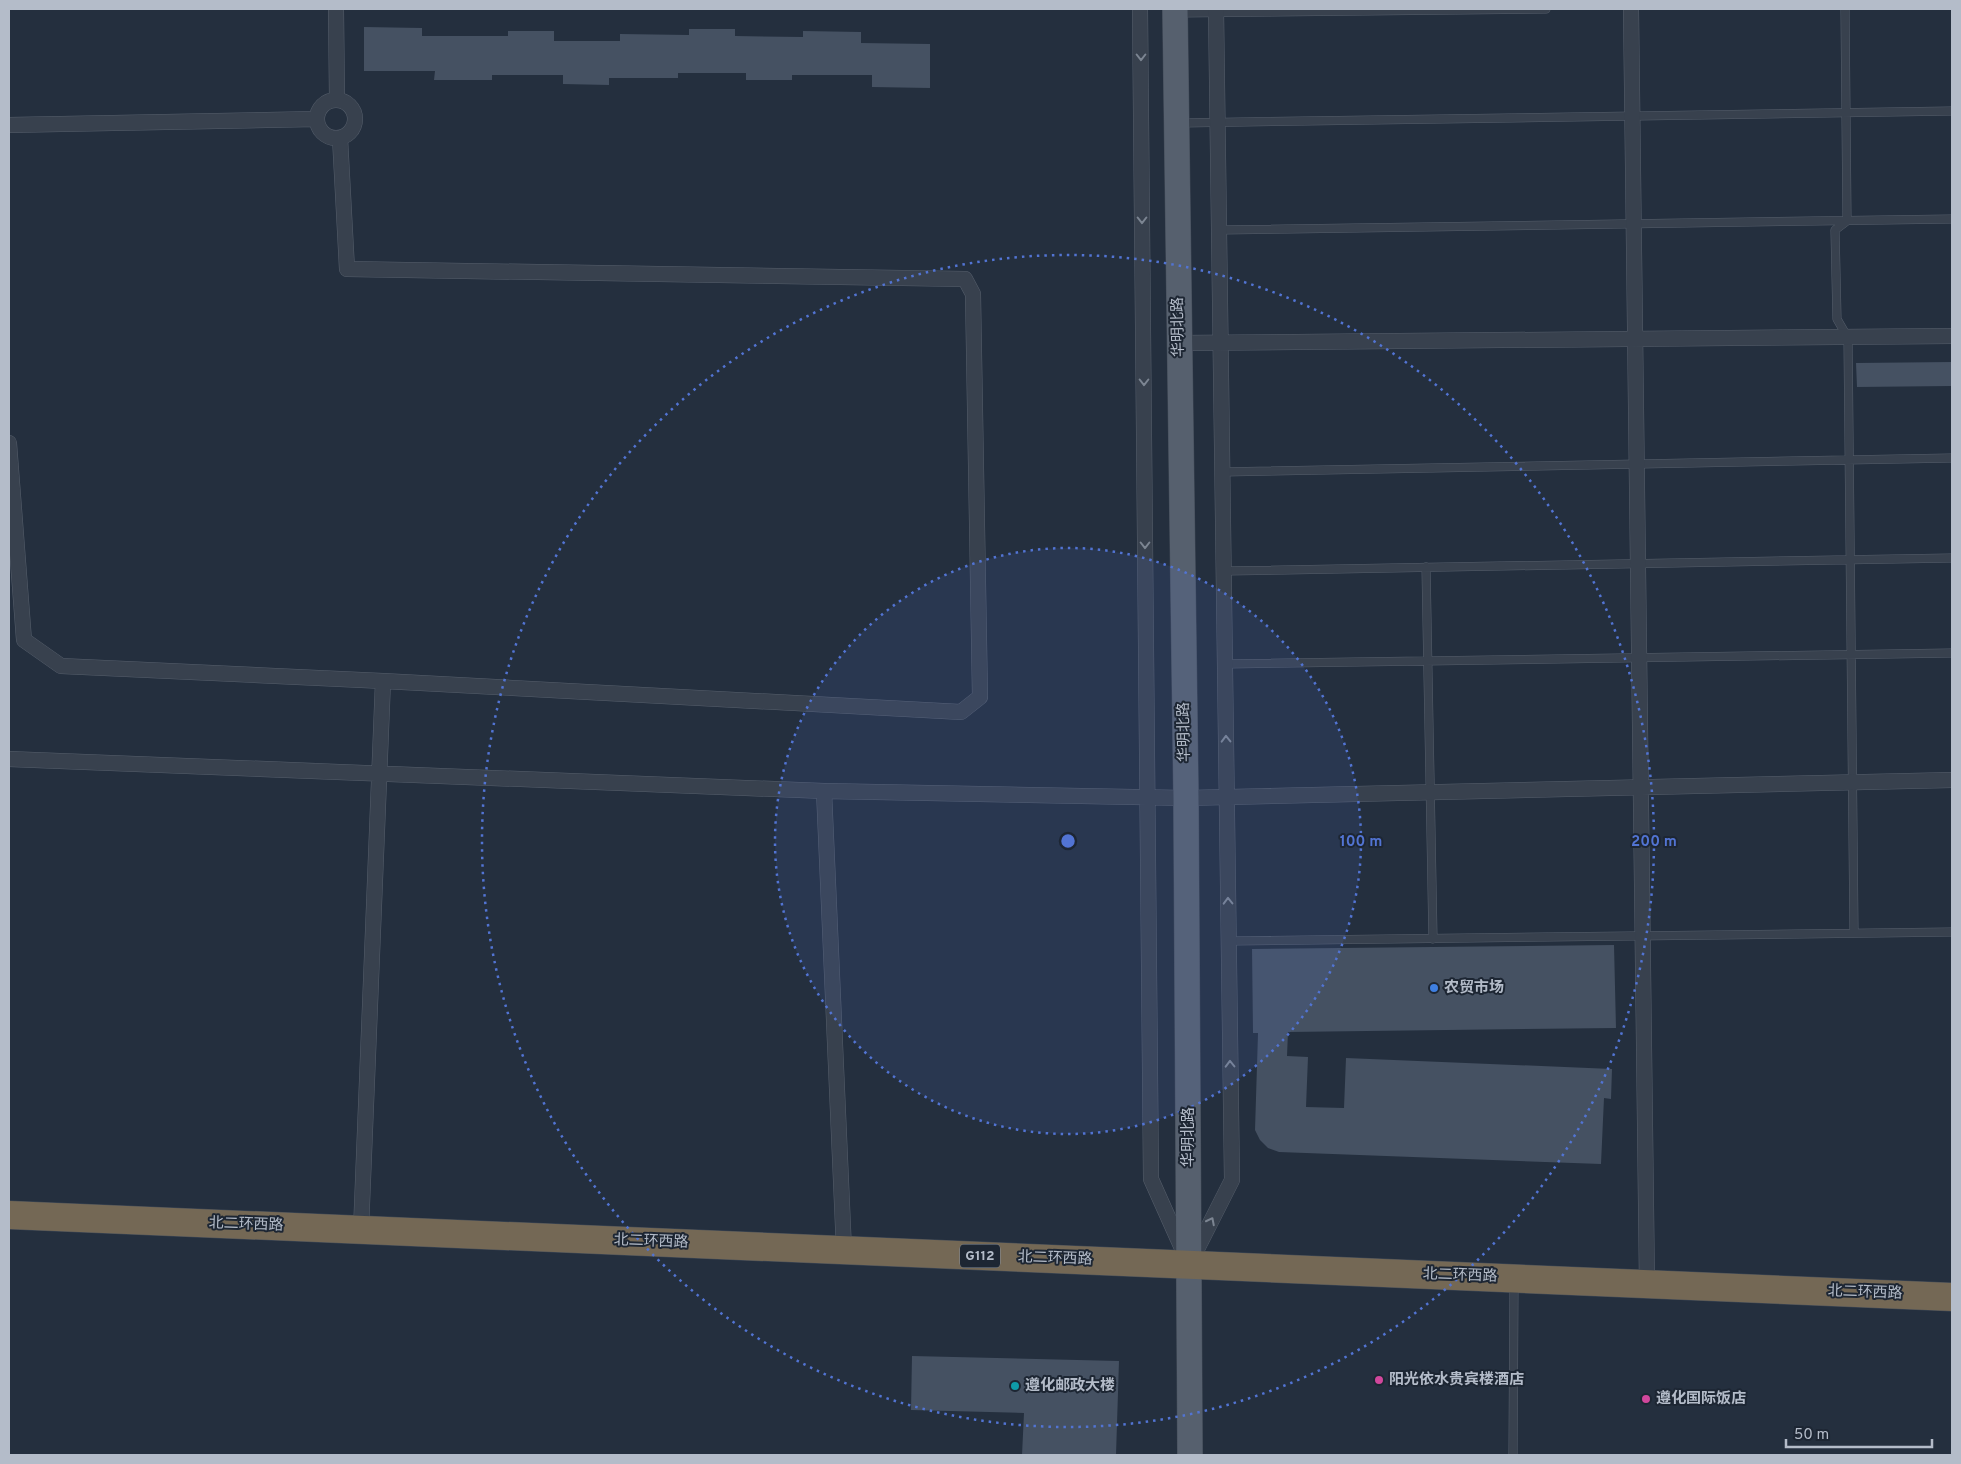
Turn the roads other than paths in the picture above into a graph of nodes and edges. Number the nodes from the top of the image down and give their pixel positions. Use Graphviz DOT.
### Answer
graph roads {
  1 [pos="336,9"];
  2 [pos="1140,9"];
  3 [pos="1546,9"];
  4 [pos="1631,9"];
  5 [pos="1845,9"];
  6 [pos="1175,11"];
  7 [pos="1216,11"];
  8 [pos="337,99"];
  9 [pos="1952,112"];
  10 [pos="1846,113"];
  11 [pos="1632,116"];
  12 [pos="316,119"];
  13 [pos="1218,122"];
  14 [pos="1176,123"];
  15 [pos="9,125"];
  16 [pos="340,138"];
  17 [pos="1952,219"];
  18 [pos="1847,221"];
  19 [pos="1634,224"];
  20 [pos="1219,230"];
  21 [pos="1952,336"];
  22 [pos="1848,338"];
  23 [pos="1635,340"];
  24 [pos="1179,342"];
  25 [pos="1221,342"];
  26 [pos="9,442"];
  27 [pos="1952,458"];
  28 [pos="1850,460"];
  29 [pos="1637,464"];
  30 [pos="1222,472"];
  31 [pos="1952,558"];
  32 [pos="1850,560"];
  33 [pos="1639,563"];
  34 [pos="1426,567"];
  35 [pos="1224,571"];
  36 [pos="1952,653"];
  37 [pos="1851,655"];
  38 [pos="1640,658"];
  39 [pos="1428,661"];
  40 [pos="1225,664"];
  41 [pos="383,681"];
  42 [pos="9,759"];
  43 [pos="380,773"];
  44 [pos="1952,780"];
  45 [pos="1853,782"];
  46 [pos="1642,786"];
  47 [pos="824,791"];
  48 [pos="1430,792"];
  49 [pos="1147,797"];
  50 [pos="1227,797"];
  51 [pos="1186,798"];
  52 [pos="1952,932"];
  53 [pos="1854,933"];
  54 [pos="1643,936"];
  55 [pos="1433,939"];
  56 [pos="1229,941"];
  57 [pos="9,1215"];
  58 [pos="361,1230"];
  59 [pos="844,1250"];
  60 [pos="1190,1265"];
  61 [pos="1514,1279"];
  62 [pos="1648,1284"];
  63 [pos="1952,1297"];
  64 [pos="1190,1455"];
  65 [pos="1513,1455"];
  1 -- 8 [label="street"];
  2 -- 49 [label="street, one-way"];
  3 -- 7 [label="lane"];
  4 -- 11 [label="street"];
  5 -- 10 [label="lane"];
  6 -- 7 [label="lane"];
  6 -- 14 [label="main road, 华明北路"];
  7 -- 13 [label="street"];
  8 -- 12 [label="street"];
  8 -- 16 [label="street"];
  9 -- 10 [label="lane"];
  10 -- 11 [label="lane"];
  10 -- 18 [label="lane"];
  11 -- 13 [label="lane"];
  11 -- 19 [label="street"];
  12 -- 15 [label="street"];
  12 -- 16 [label="street"];
  13 -- 14 [label="lane"];
  13 -- 20 [label="street"];
  14 -- 24 [label="main road, 华明北路"];
  16 -- 41 [label="street"];
  17 -- 18 [label="lane"];
  18 -- 19 [label="lane"];
  18 -- 22 [label="lane"];
  19 -- 20 [label="lane"];
  19 -- 23 [label="street"];
  20 -- 25 [label="street"];
  21 -- 22 [label="street"];
  22 -- 23 [label="street"];
  22 -- 28 [label="lane"];
  23 -- 25 [label="street"];
  23 -- 29 [label="street"];
  24 -- 25 [label="street"];
  24 -- 51 [label="main road, 华明北路"];
  25 -- 30 [label="street"];
  26 -- 41 [label="street"];
  27 -- 28 [label="lane"];
  28 -- 29 [label="lane"];
  28 -- 32 [label="lane"];
  29 -- 30 [label="lane"];
  29 -- 33 [label="street"];
  30 -- 35 [label="street"];
  31 -- 32 [label="lane"];
  32 -- 33 [label="lane"];
  32 -- 37 [label="lane"];
  33 -- 34 [label="lane"];
  33 -- 38 [label="street"];
  34 -- 35 [label="lane"];
  34 -- 39 [label="lane"];
  35 -- 40 [label="street"];
  36 -- 37 [label="lane"];
  37 -- 38 [label="lane"];
  37 -- 45 [label="lane"];
  38 -- 39 [label="lane"];
  38 -- 46 [label="street"];
  39 -- 40 [label="lane"];
  39 -- 48 [label="lane"];
  50 -- 40 [label="street, one-way"];
  41 -- 43 [label="street"];
  42 -- 43 [label="street"];
  43 -- 47 [label="street"];
  43 -- 58 [label="street"];
  44 -- 45 [label="street"];
  45 -- 46 [label="street"];
  45 -- 53 [label="lane"];
  46 -- 48 [label="street"];
  46 -- 54 [label="street"];
  47 -- 49 [label="street"];
  47 -- 59 [label="street"];
  48 -- 50 [label="street"];
  48 -- 55 [label="lane"];
  49 -- 51 [label="street"];
  49 -- 60 [label="street"];
  50 -- 51 [label="street"];
  56 -- 50 [label="street, one-way"];
  51 -- 60 [label="main road, 华明北路"];
  52 -- 53 [label="lane"];
  53 -- 54 [label="lane"];
  54 -- 55 [label="lane"];
  54 -- 62 [label="street"];
  55 -- 56 [label="lane"];
  60 -- 56 [label="street, one-way"];
  57 -- 58 [label="highway, 北二环西路 / G112"];
  58 -- 59 [label="highway, 北二环西路 / G112"];
  59 -- 60 [label="highway, 北二环西路 / G112"];
  60 -- 61 [label="highway, 北二环西路 / G112"];
  60 -- 64 [label="main road, 华明北路"];
  61 -- 62 [label="highway, 北二环西路 / G112"];
  61 -- 65 [label="lane"];
  62 -- 63 [label="highway, 北二环西路 / G112"];
}
